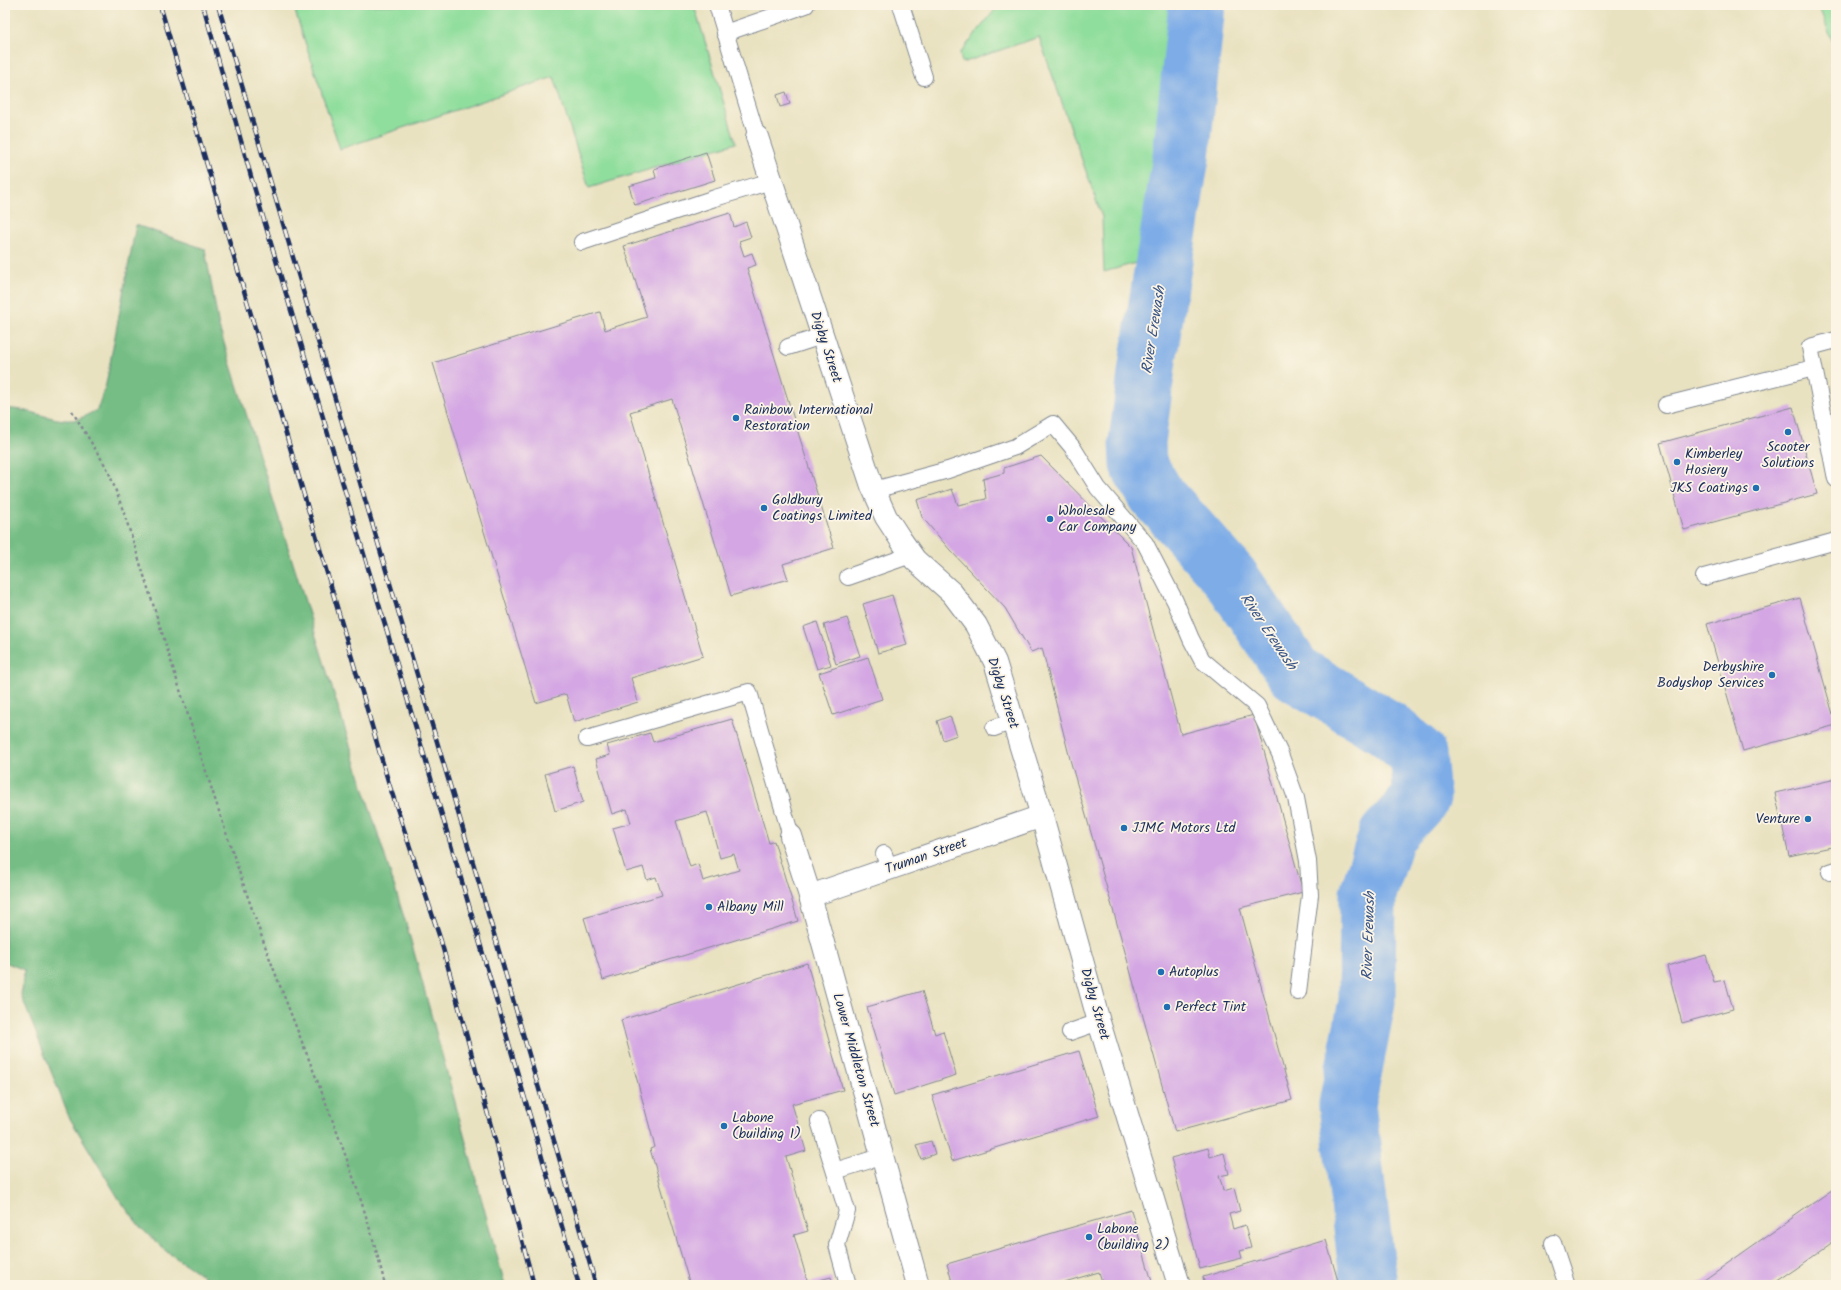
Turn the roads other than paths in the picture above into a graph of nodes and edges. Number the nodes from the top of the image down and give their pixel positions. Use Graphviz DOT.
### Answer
graph roads {
  1 [pos="717,5"];
  2 [pos="806,5"];
  3 [pos="901,5"];
  4 [pos="725,33"];
  5 [pos="924,77"];
  6 [pos="757,137"];
  7 [pos="772,181"];
  8 [pos="582,242"];
  9 [pos="822,336"];
  10 [pos="1836,340"];
  11 [pos="788,347"];
  12 [pos="1814,368"];
  13 [pos="1666,405"];
  14 [pos="1834,458"];
  15 [pos="1836,480"];
  16 [pos="874,490"];
  17 [pos="1836,541"];
  18 [pos="911,555"];
  19 [pos="848,577"];
  20 [pos="1704,577"];
  21 [pos="587,740"];
  22 [pos="1042,816"];
  23 [pos="791,836"];
  24 [pos="810,896"];
  25 [pos="1298,992"];
  26 [pos="1099,1022"];
  27 [pos="1070,1032"];
  28 [pos="820,1121"];
  29 [pos="883,1156"];
  30 [pos="835,1171"];
  31 [pos="1553,1243"];
  32 [pos="848,1285"];
  33 [pos="918,1285"];
  34 [pos="1179,1285"];
  35 [pos="1567,1285"];
  1 -- 4 [label="lane"];
  2 -- 4 [label="lane"];
  3 -- 5 [label="lane"];
  4 -- 6 [label="lane"];
  6 -- 7 [label="street, Digby Street"];
  7 -- 8 [label="lane"];
  7 -- 9 [label="street, Digby Street"];
  9 -- 11 [label="lane"];
  9 -- 16 [label="street, Digby Street"];
  10 -- 12 [label="lane"];
  12 -- 13 [label="lane"];
  12 -- 14 [label="lane"];
  14 -- 15 [label="lane"];
  16 -- 18 [label="street, Digby Street"];
  16 -- 25 [label="lane"];
  17 -- 20 [label="lane"];
  18 -- 19 [label="lane"];
  18 -- 22 [label="street, Digby Street"];
  21 -- 23 [label="lane"];
  22 -- 24 [label="street, Truman Street"];
  22 -- 26 [label="street, Digby Street"];
  23 -- 24 [label="street, Lower Middleton Street"];
  24 -- 29 [label="street, Lower Middleton Street"];
  26 -- 27 [label="lane"];
  26 -- 34 [label="street, Digby Street"];
  28 -- 30 [label="lane"];
  29 -- 30 [label="lane"];
  29 -- 33 [label="street, Lower Middleton Street"];
  30 -- 32 [label="lane"];
  31 -- 35 [label="lane"];
}
